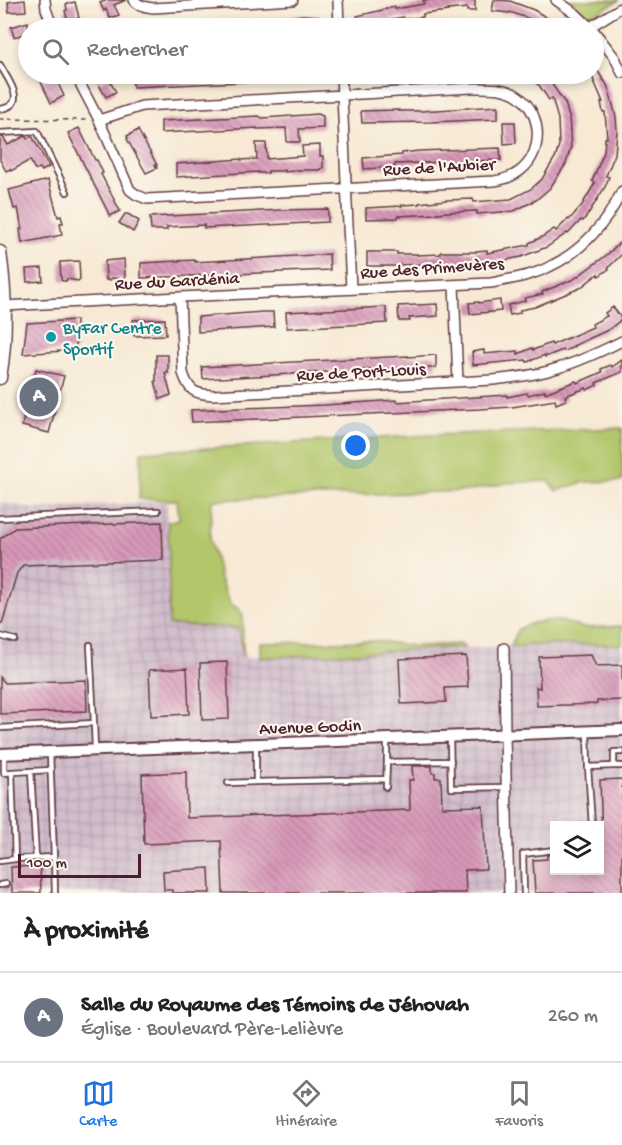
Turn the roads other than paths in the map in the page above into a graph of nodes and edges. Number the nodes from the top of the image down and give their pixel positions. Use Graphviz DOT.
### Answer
graph roads {
  1 [pos="45,0"];
  2 [pos="134,0"];
  3 [pos="292,0"];
  4 [pos="338,0"];
  5 [pos="556,0"];
  6 [pos="622,7"];
  7 [pos="49,18"];
  8 [pos="339,18"];
  9 [pos="580,18"];
  10 [pos="604,20"];
  11 [pos="604,44"];
  12 [pos="0,65"];
  13 [pos="622,73"];
  14 [pos="80,84"];
  15 [pos="341,84"];
  16 [pos="342,95"];
  17 [pos="0,109"];
  18 [pos="99,120"];
  19 [pos="0,133"];
  20 [pos="346,188"];
  21 [pos="68,192"];
  22 [pos="622,192"];
  23 [pos="0,252"];
  24 [pos="454,285"];
  25 [pos="351,289"];
  26 [pos="180,297"];
  27 [pos="4,306"];
  28 [pos="622,341"];
  29 [pos="0,378"];
  30 [pos="458,382"];
  31 [pos="158,511"];
  32 [pos="0,518"];
  33 [pos="0,636"];
  34 [pos="15,640"];
  35 [pos="90,645"];
  36 [pos="504,648"];
  37 [pos="94,723"];
  38 [pos="0,728"];
  39 [pos="622,730"];
  40 [pos="587,731"];
  41 [pos="505,735"];
  42 [pos="450,737"];
  43 [pos="387,739"];
  44 [pos="256,745"];
  45 [pos="96,751"];
  46 [pos="622,752"];
  47 [pos="50,753"];
  48 [pos="2,754"];
  49 [pos="451,761"];
  50 [pos="387,762"];
  51 [pos="614,766"];
  52 [pos="622,766"];
  53 [pos="588,767"];
  54 [pos="51,770"];
  55 [pos="32,771"];
  56 [pos="12,772"];
  57 [pos="386,779"];
  58 [pos="256,782"];
  59 [pos="228,783"];
  60 [pos="386,787"];
  61 [pos="506,787"];
  62 [pos="592,821"];
  63 [pos="550,851"];
  64 [pos="523,854"];
  65 [pos="508,855"];
  66 [pos="54,857"];
  67 [pos="36,858"];
  68 [pos="15,859"];
  69 [pos="0,861"];
  70 [pos="6,884"];
  71 [pos="0,885"];
  72 [pos="55,893"];
  73 [pos="509,893"];
  74 [pos="524,893"];
  1 -- 7 [label="street"];
  2 -- 3 [label="street"];
  4 -- 8 [label="street"];
  5 -- 9 [label="street"];
  6 -- 10 [label="street"];
  11 -- 13 [label="street"];
  12 -- 17 [label="lane"];
  14 -- 18 [label="street"];
  15 -- 16 [label="street"];
  16 -- 18 [label="street, Rue de l'Aubier"];
  16 -- 20 [label="street"];
  16 -- 20 [label="street, Rue de l'Aubier"];
  18 -- 20 [label="street, Rue de l'Aubier"];
  19 -- 21 [label="lane"];
  20 -- 25 [label="street"];
  22 -- 24 [label="street, Rue des Primevères"];
  23 -- 27 [label="main road"];
  24 -- 25 [label="street, Rue des Primevères"];
  24 -- 30 [label="street"];
  25 -- 26 [label="street, Rue du Gardénia"];
  26 -- 27 [label="street, Rue du Gardénia"];
  26 -- 30 [label="street, Rue de Port-Louis"];
  27 -- 29 [label="main road"];
  28 -- 30 [label="street, Rue de Port-Louis"];
  31 -- 32 [label="lane"];
  33 -- 34 [label="lane"];
  35 -- 37 [label="lane"];
  36 -- 41 [label="street"];
  37 -- 38 [label="lane"];
  37 -- 45 [label="lane"];
  39 -- 40 [label="street, Avenue Godin"];
  40 -- 41 [label="street, Avenue Godin"];
  40 -- 53 [label="lane"];
  41 -- 42 [label="street, Avenue Godin"];
  41 -- 61 [label="street"];
  42 -- 43 [label="street, Avenue Godin"];
  42 -- 49 [label="lane"];
  43 -- 44 [label="street, Avenue Godin"];
  43 -- 50 [label="lane"];
  44 -- 45 [label="street, Avenue Godin"];
  44 -- 58 [label="lane"];
  45 -- 47 [label="street, Avenue Godin"];
  46 -- 51 [label="lane"];
  47 -- 48 [label="street, Avenue Godin"];
  47 -- 54 [label="lane"];
  48 -- 56 [label="lane"];
  49 -- 50 [label="lane"];
  49 -- 61 [label="lane"];
  50 -- 57 [label="lane"];
  51 -- 52 [label="lane"];
  51 -- 53 [label="lane"];
  53 -- 62 [label="lane"];
  54 -- 55 [label="lane"];
  54 -- 66 [label="lane"];
  55 -- 56 [label="lane"];
  55 -- 67 [label="lane"];
  56 -- 68 [label="lane"];
  57 -- 58 [label="lane"];
  57 -- 60 [label="lane"];
  58 -- 59 [label="lane"];
  61 -- 65 [label="street"];
  63 -- 64 [label="lane"];
  64 -- 65 [label="lane"];
  64 -- 74 [label="lane"];
  65 -- 73 [label="street"];
  66 -- 67 [label="lane"];
  66 -- 72 [label="lane"];
  67 -- 68 [label="lane"];
  68 -- 69 [label="lane"];
  70 -- 71 [label="lane"];
}
